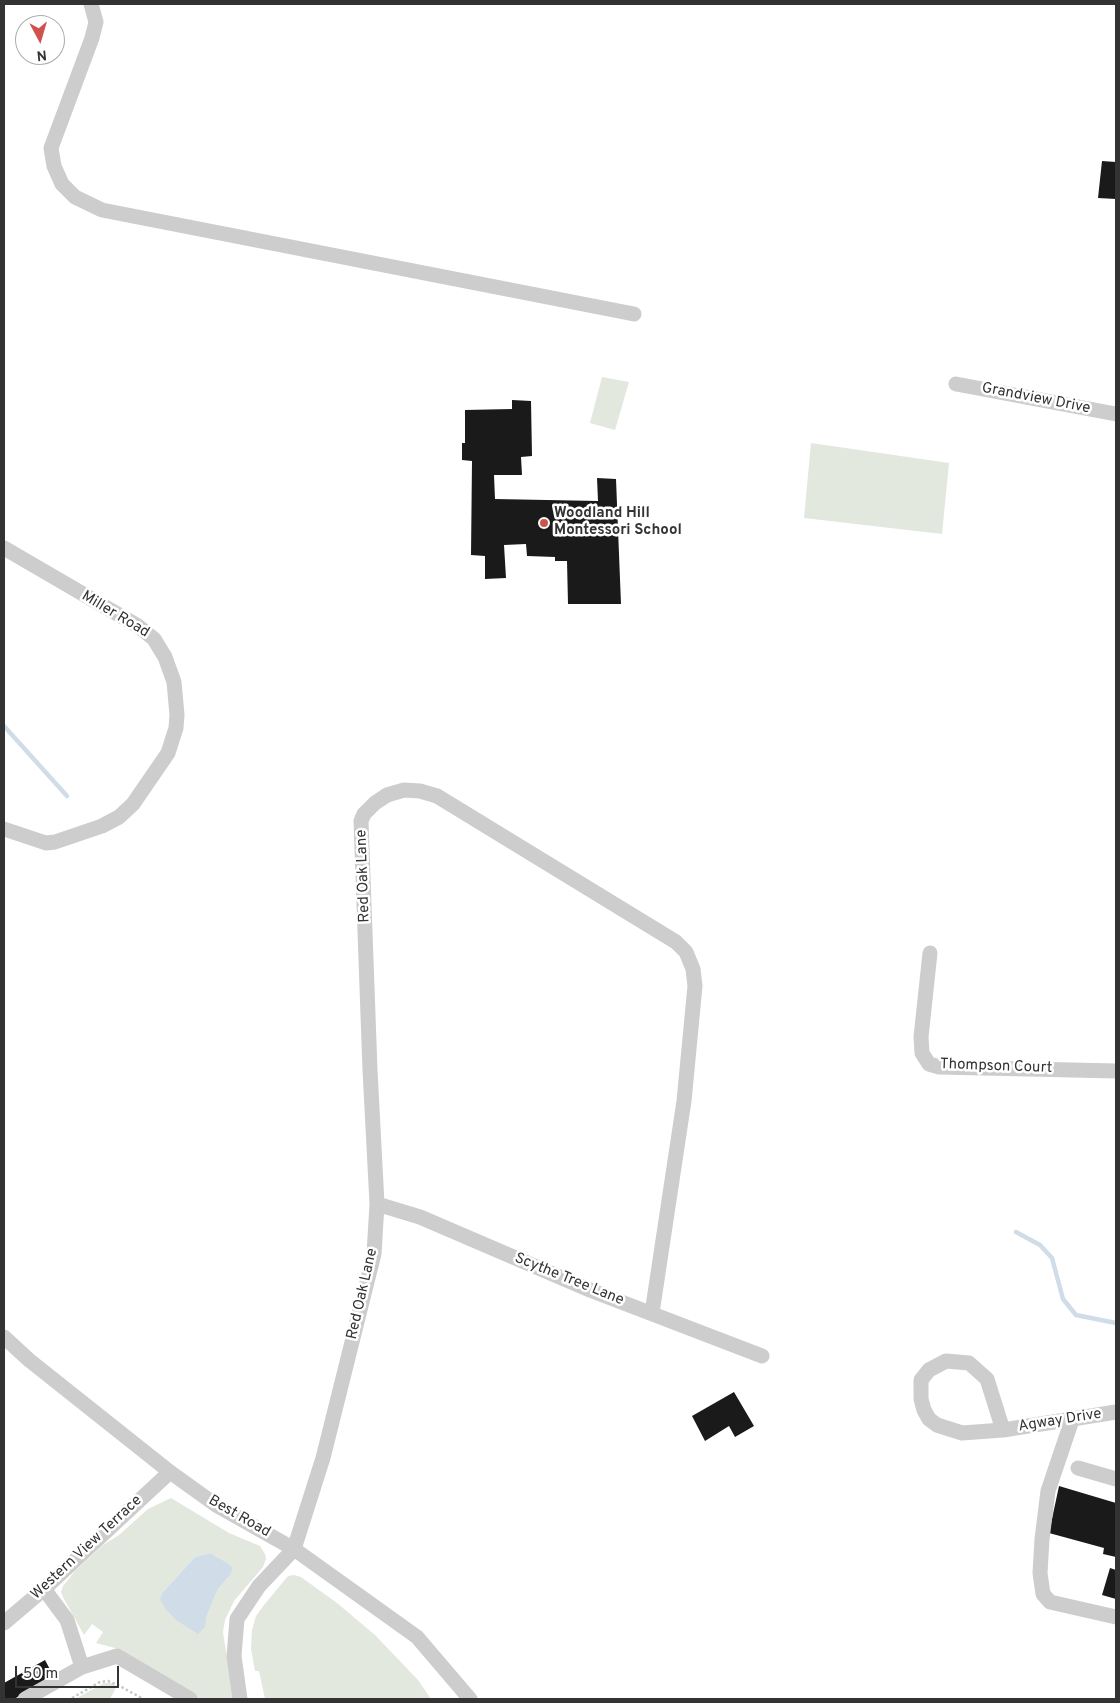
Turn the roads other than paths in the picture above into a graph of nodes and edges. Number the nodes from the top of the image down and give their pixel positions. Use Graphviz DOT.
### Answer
graph roads {
  1 [pos="91,4"];
  2 [pos="634,314"];
  3 [pos="956,384"];
  4 [pos="1116,414"];
  5 [pos="4,548"];
  6 [pos="4,829"];
  7 [pos="930,953"];
  8 [pos="1116,1071"];
  9 [pos="377,1204"];
  10 [pos="652,1314"];
  11 [pos="4,1337"];
  12 [pos="762,1356"];
  13 [pos="1116,1412"];
  14 [pos="1072,1420"];
  15 [pos="1003,1430"];
  16 [pos="1078,1468"];
  17 [pos="170,1472"];
  18 [pos="1116,1479"];
  19 [pos="294,1549"];
  20 [pos="44,1589"];
  21 [pos="1116,1617"];
  22 [pos="4,1623"];
  23 [pos="82,1667"];
  24 [pos="25,1699"];
  25 [pos="190,1699"];
  26 [pos="240,1699"];
  27 [pos="470,1699"];
  1 -- 2 [label="street"];
  3 -- 4 [label="street, Grandview Drive"];
  5 -- 6 [label="street, Miller Road"];
  7 -- 8 [label="street, Thompson Court"];
  9 -- 10 [label="street, Scythe Tree Lane"];
  9 -- 10 [label="street, Red Oak Lane"];
  9 -- 19 [label="street, Red Oak Lane"];
  10 -- 12 [label="street, Scythe Tree Lane"];
  11 -- 17 [label="street, Best Road"];
  13 -- 14 [label="street, Agway Drive"];
  14 -- 15 [label="street, Agway Drive"];
  14 -- 21 [label="street"];
  15 -- 15 [label="street, Agway Drive"];
  16 -- 18 [label="street"];
  17 -- 19 [label="street, Best Road"];
  17 -- 20 [label="street, Western View Terrace"];
  19 -- 26 [label="street"];
  19 -- 27 [label="street, Best Road"];
  20 -- 22 [label="street, Western View Terrace"];
  20 -- 23 [label="street"];
  23 -- 24 [label="street"];
  23 -- 25 [label="street"];
}
